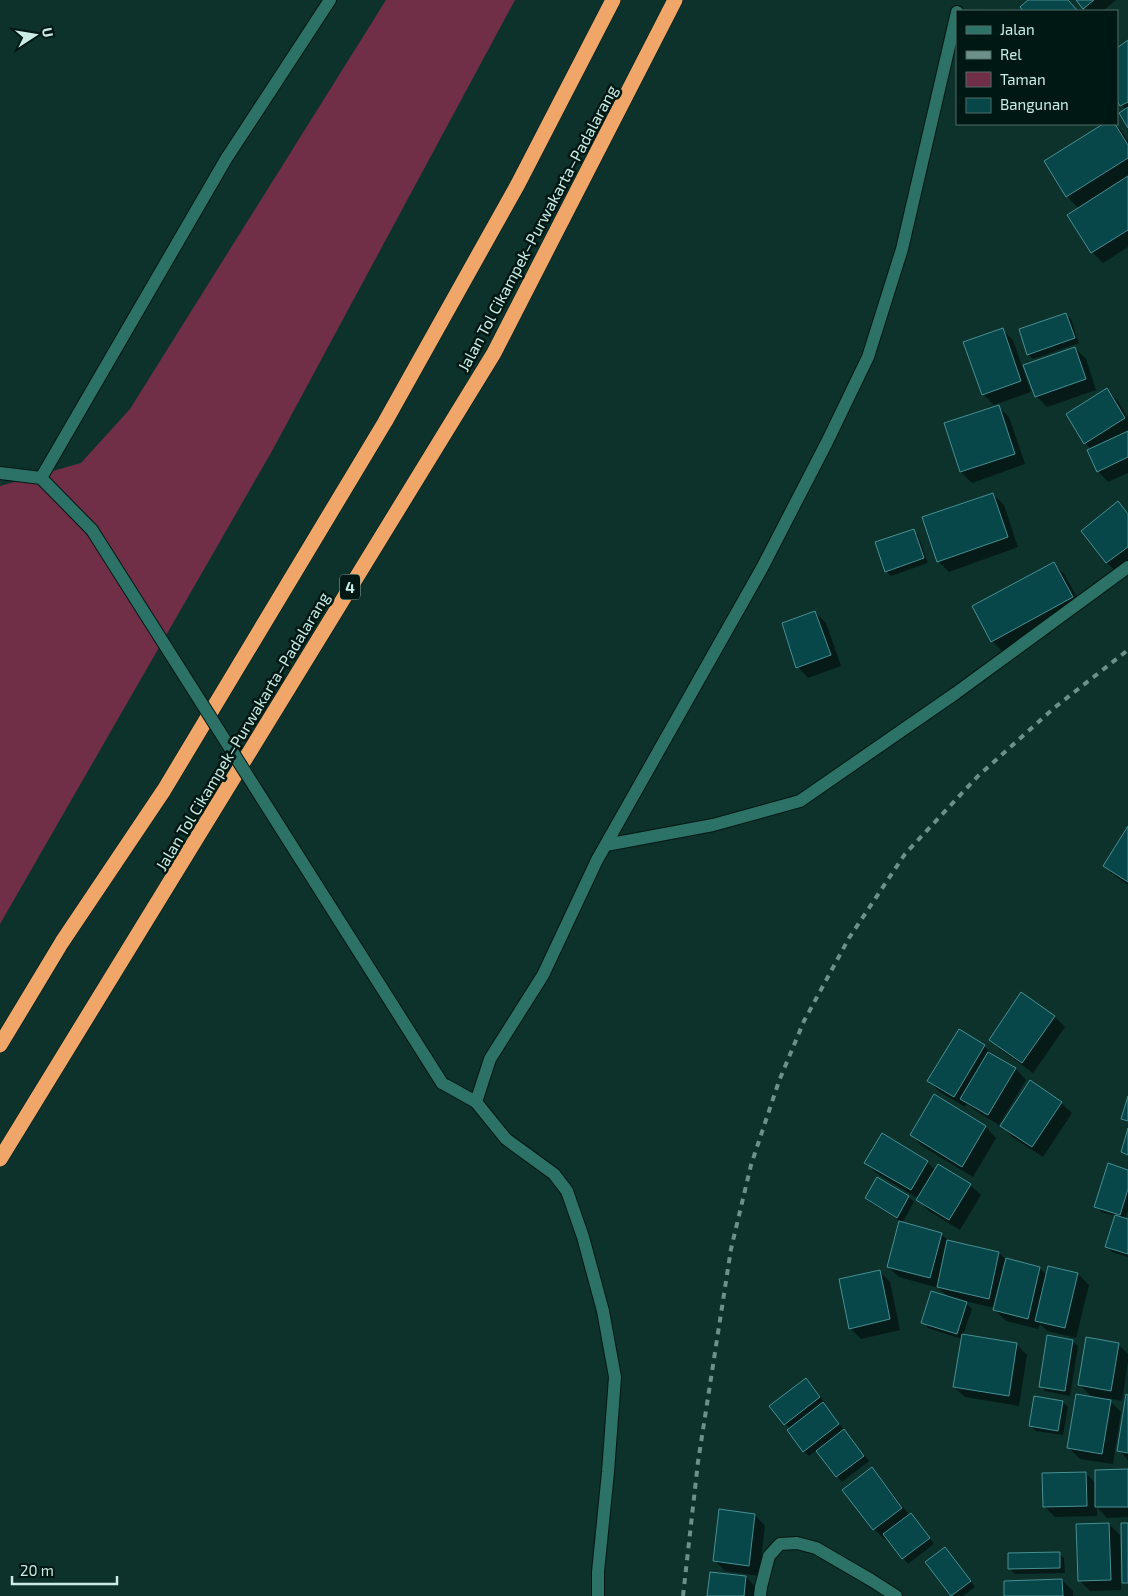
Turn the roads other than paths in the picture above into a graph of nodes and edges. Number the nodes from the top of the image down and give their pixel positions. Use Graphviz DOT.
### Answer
graph roads {
  1 [pos="330,0"];
  2 [pos="613,0"];
  3 [pos="675,0"];
  4 [pos="956,16"];
  5 [pos="0,473"];
  6 [pos="41,478"];
  7 [pos="1128,567"];
  8 [pos="606,844"];
  9 [pos="0,1045"];
  10 [pos="476,1102"];
  11 [pos="0,1160"];
  12 [pos="598,1596"];
  13 [pos="760,1596"];
  14 [pos="896,1596"];
  1 -- 6 [label="street"];
  2 -- 9 [label="highway"];
  3 -- 11 [label="highway, Jalan Tol Cikampek–Purwakarta–Padalarang / 4"];
  4 -- 8 [label="street"];
  5 -- 6 [label="street"];
  6 -- 10 [label="street, bridge"];
  7 -- 8 [label="street"];
  8 -- 10 [label="street"];
  10 -- 12 [label="street"];
  13 -- 14 [label="street"];
}
